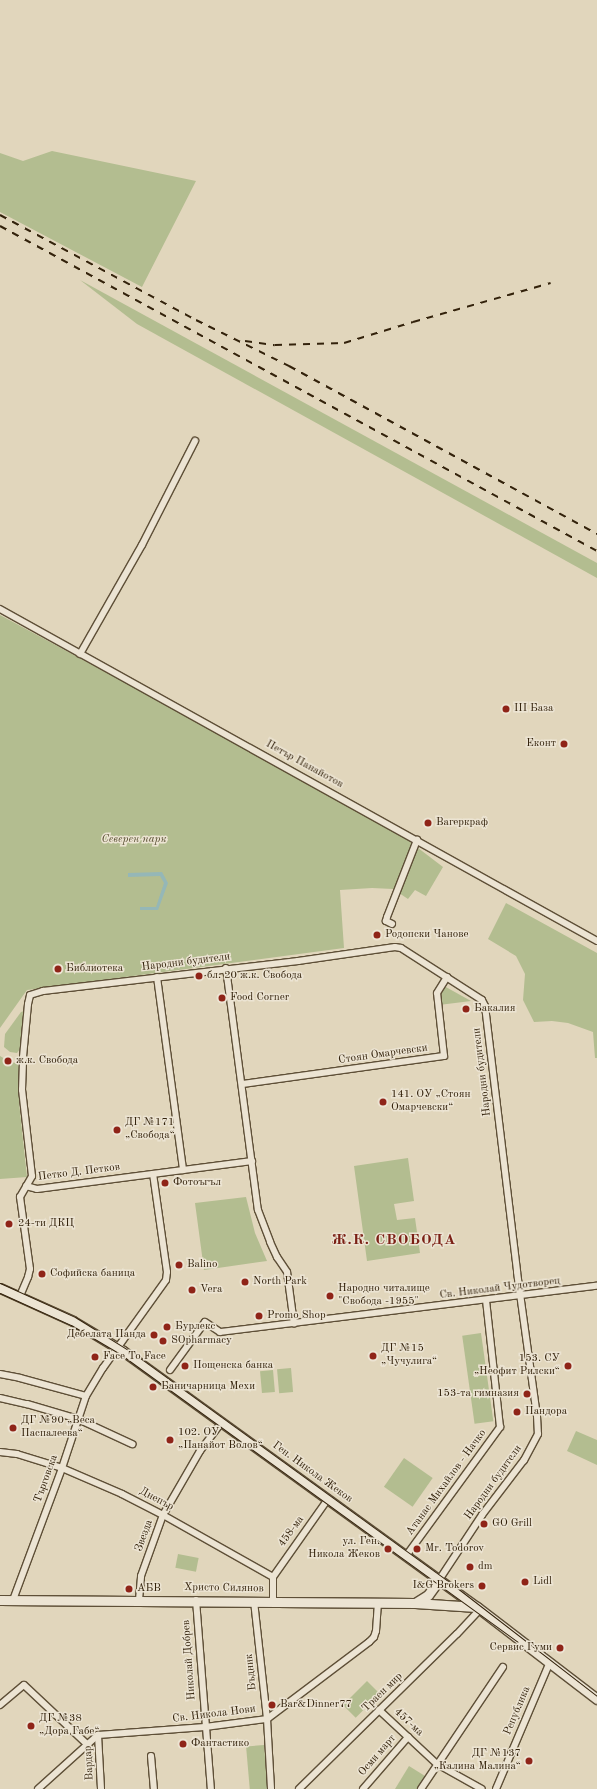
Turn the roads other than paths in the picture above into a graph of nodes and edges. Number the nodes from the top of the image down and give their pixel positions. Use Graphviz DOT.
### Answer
graph roads {
  1 [pos="195,441"];
  2 [pos="0,609"];
  3 [pos="80,654"];
  4 [pos="417,840"];
  5 [pos="392,924"];
  6 [pos="597,940"];
  7 [pos="226,968"];
  8 [pos="157,977"];
  9 [pos="447,977"];
  10 [pos="242,1084"];
  11 [pos="252,1161"];
  12 [pos="183,1170"];
  13 [pos="153,1174"];
  14 [pos="26,1186"];
  15 [pos="597,1286"];
  16 [pos="0,1288"];
  17 [pos="20,1296"];
  18 [pos="521,1296"];
  19 [pos="486,1300"];
  20 [pos="294,1324"];
  21 [pos="118,1348"];
  22 [pos="170,1370"];
  23 [pos="0,1374"];
  24 [pos="86,1396"];
  25 [pos="0,1398"];
  26 [pos="78,1419"];
  27 [pos="222,1422"];
  28 [pos="132,1444"];
  29 [pos="0,1452"];
  30 [pos="62,1468"];
  31 [pos="328,1500"];
  32 [pos="163,1515"];
  33 [pos="406,1556"];
  34 [pos="272,1577"];
  35 [pos="439,1580"];
  36 [pos="0,1600"];
  37 [pos="13,1600"];
  38 [pos="139,1600"];
  39 [pos="196,1600"];
  40 [pos="254,1601"];
  41 [pos="273,1601"];
  42 [pos="378,1603"];
  43 [pos="415,1603"];
  44 [pos="478,1608"];
  45 [pos="550,1662"];
  46 [pos="503,1667"];
  47 [pos="597,1699"];
  48 [pos="0,1705"];
  49 [pos="379,1710"];
  50 [pos="267,1719"];
  51 [pos="205,1727"];
  52 [pos="98,1735"];
  53 [pos="408,1737"];
  54 [pos="88,1745"];
  55 [pos="151,1756"];
  56 [pos="437,1764"];
  57 [pos="38,1789"];
  58 [pos="101,1789"];
  59 [pos="154,1789"];
  60 [pos="211,1789"];
  61 [pos="271,1789"];
  62 [pos="299,1789"];
  63 [pos="362,1789"];
  64 [pos="421,1789"];
  65 [pos="482,1789"];
  66 [pos="496,1789"];
  1 -- 3 [label="street"];
  2 -- 3 [label="street, Петър Панайотов"];
  3 -- 4 [label="street, Петър Панайотов"];
  4 -- 5 [label="street"];
  4 -- 6 [label="street, Петър Панайотов"];
  7 -- 8 [label="street, Народни будители"];
  7 -- 9 [label="street, Народни будители"];
  7 -- 10 [label="street"];
  8 -- 12 [label="street"];
  8 -- 14 [label="street, Народни будители"];
  9 -- 10 [label="street, Стоян Омарчевски"];
  9 -- 18 [label="street, Народни будители"];
  10 -- 11 [label="street"];
  11 -- 12 [label="street, Петко Д. Петков"];
  11 -- 20 [label="street"];
  12 -- 13 [label="street, Петко Д. Петков"];
  13 -- 14 [label="street, Петко Д. Петков"];
  13 -- 21 [label="street"];
  14 -- 17 [label="street, Петко Д. Петков"];
  15 -- 18 [label="street, Св. Николай Чудотворец"];
  16 -- 17 [label="street, Ген. Никола Жеков"];
  17 -- 21 [label="street, Ген. Никола Жеков"];
  18 -- 19 [label="street, Св. Николай Чудотворец"];
  18 -- 35 [label="street, Народни будители"];
  19 -- 20 [label="street, Св. Николай Чудотворец"];
  19 -- 33 [label="street, Атанас Михайлов - Начко"];
  20 -- 22 [label="street, Св. Николай Чудотворец"];
  21 -- 24 [label="street, Търговска"];
  21 -- 27 [label="street, Ген. Никола Жеков"];
  23 -- 24 [label="street"];
  24 -- 26 [label="street, Търговска"];
  25 -- 26 [label="street"];
  26 -- 28 [label="street"];
  26 -- 30 [label="street, Търговска"];
  27 -- 31 [label="street, Ген. Никола Жеков"];
  27 -- 32 [label="street, Звезда"];
  29 -- 30 [label="street, Днепър"];
  30 -- 32 [label="street, Днепър"];
  30 -- 37 [label="street, Търговска"];
  31 -- 33 [label="street, Ген. Никола Жеков"];
  31 -- 34 [label="street, 458-ма"];
  32 -- 34 [label="street, Днепър"];
  32 -- 38 [label="street, Звезда"];
  33 -- 35 [label="street, Ген. Никола Жеков"];
  34 -- 41 [label="street"];
  35 -- 43 [label="street"];
  35 -- 44 [label="street, Ген. Никола Жеков"];
  36 -- 37 [label="street, Христо Силянов"];
  37 -- 38 [label="street, Христо Силянов"];
  38 -- 39 [label="street, Христо Силянов"];
  39 -- 40 [label="street, Христо Силянов"];
  39 -- 51 [label="street, Николай Добрев"];
  40 -- 41 [label="street, Христо Силянов"];
  40 -- 50 [label="street, Бъдник"];
  41 -- 42 [label="street, Христо Силянов"];
  42 -- 43 [label="street, Христо Силянов"];
  42 -- 50 [label="street, Св. Никола Нови"];
  43 -- 44 [label="street, Христо Силянов"];
  44 -- 45 [label="street, Ген. Никола Жеков"];
  44 -- 49 [label="street, Траен мир"];
  45 -- 47 [label="street, Ген. Никола Жеков"];
  45 -- 66 [label="street, Република"];
  46 -- 56 [label="street"];
  48 -- 54 [label="street"];
  49 -- 53 [label="street, 457-ма"];
  49 -- 62 [label="street, Траен мир"];
  50 -- 51 [label="street, Св. Никола Нови"];
  50 -- 61 [label="street, Бъдник"];
  51 -- 52 [label="street, Св. Никола Нови"];
  51 -- 60 [label="street, Николай Добрев"];
  52 -- 54 [label="street"];
  52 -- 58 [label="street, Вардар"];
  53 -- 56 [label="street, 457-ма"];
  53 -- 63 [label="street, Осми март"];
  54 -- 57 [label="street"];
  55 -- 59 [label="street"];
  56 -- 64 [label="street"];
  56 -- 65 [label="street, 457-ма"];
}
